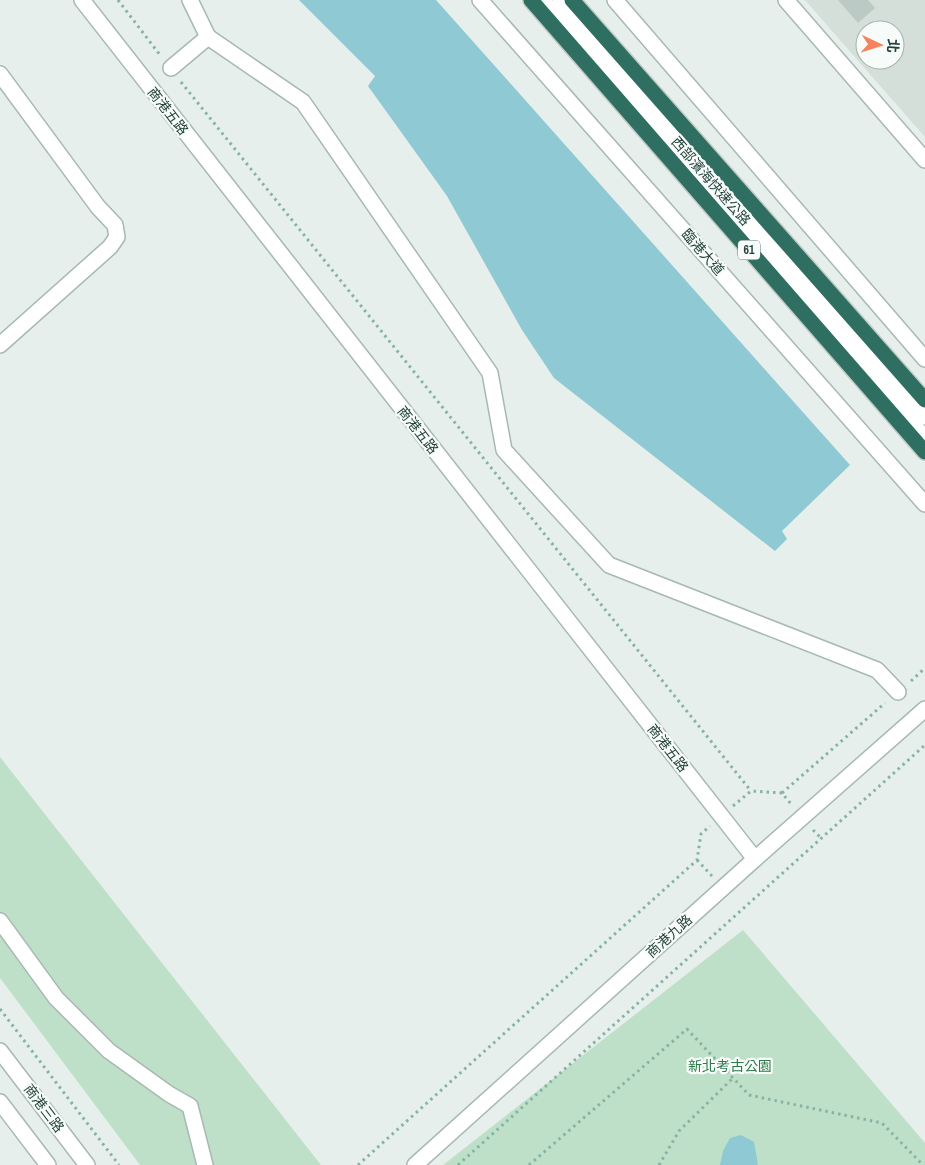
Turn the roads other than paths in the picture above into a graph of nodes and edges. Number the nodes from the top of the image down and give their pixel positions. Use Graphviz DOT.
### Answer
graph roads {
  1 [pos="82,0"];
  2 [pos="190,0"];
  3 [pos="480,0"];
  4 [pos="526,0"];
  5 [pos="531,0"];
  6 [pos="542,0"];
  7 [pos="560,0"];
  8 [pos="574,0"];
  9 [pos="615,0"];
  10 [pos="786,0"];
  11 [pos="208,37"];
  12 [pos="573,48"];
  13 [pos="171,68"];
  14 [pos="0,74"];
  15 [pos="925,160"];
  16 [pos="0,345"];
  17 [pos="925,359"];
  18 [pos="925,400"];
  19 [pos="925,416"];
  20 [pos="925,438"];
  21 [pos="925,452"];
  22 [pos="925,504"];
  23 [pos="898,692"];
  24 [pos="925,708"];
  25 [pos="755,859"];
  26 [pos="0,921"];
  27 [pos="0,1051"];
  28 [pos="0,1102"];
  29 [pos="48,1165"];
  30 [pos="87,1165"];
  31 [pos="205,1165"];
  32 [pos="414,1165"];
  1 -- 25 [label="street, 商港五路"];
  2 -- 11 [label="street"];
  3 -- 22 [label="street, 臨港大道"];
  4 -- 12 [label="highway"];
  5 -- 12 [label="highway, 西部濱海快速公路 / 61"];
  6 -- 20 [label="street"];
  7 -- 19 [label="street"];
  8 -- 18 [label="highway, 西部濱海快速公路 / 61"];
  9 -- 17 [label="street"];
  10 -- 15 [label="street"];
  11 -- 13 [label="street"];
  11 -- 23 [label="street"];
  12 -- 21 [label="highway, 西部濱海快速公路 / 61"];
  14 -- 16 [label="street"];
  24 -- 25 [label="street, 商港九路"];
  25 -- 32 [label="street, 商港九路"];
  26 -- 31 [label="street"];
  27 -- 30 [label="street, 商港三路"];
  28 -- 29 [label="street"];
}
